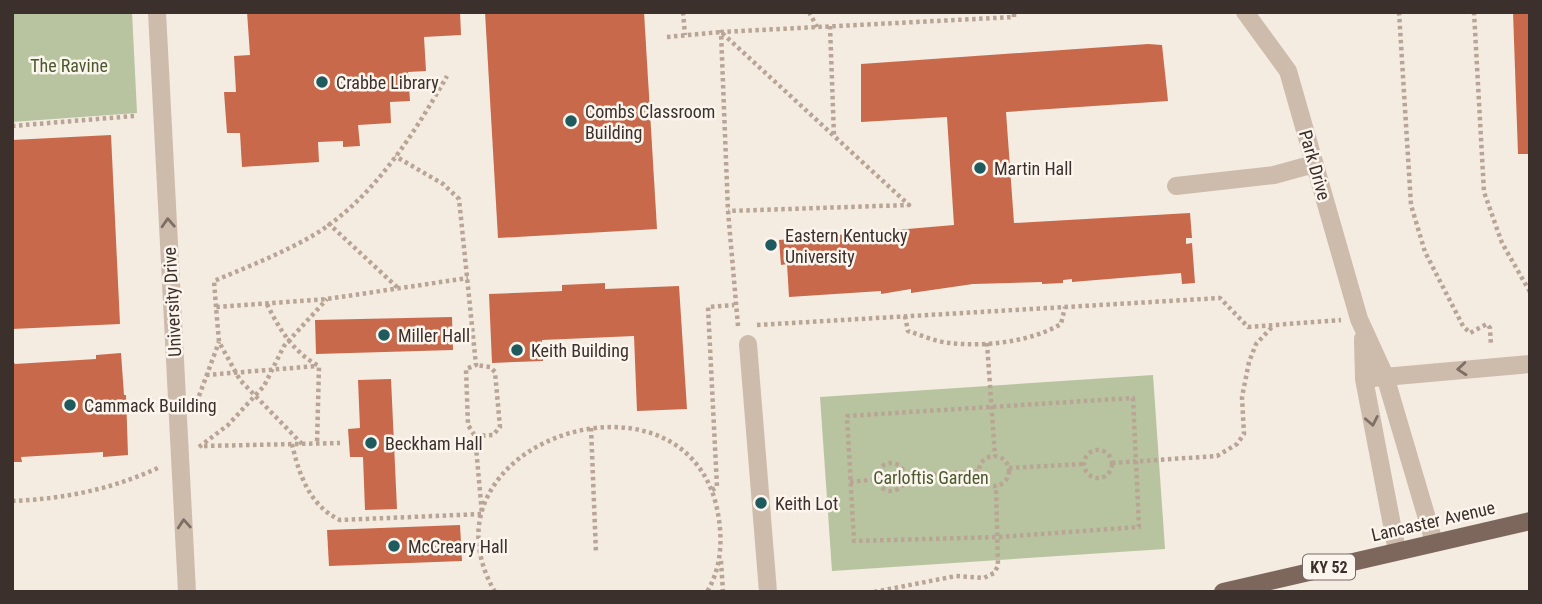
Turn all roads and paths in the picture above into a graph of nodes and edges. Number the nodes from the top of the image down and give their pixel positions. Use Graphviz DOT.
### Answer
graph roads {
  1 [pos="157,12"];
  2 [pos="683,12"];
  3 [pos="809,12"];
  4 [pos="1014,12"];
  5 [pos="1245,12"];
  6 [pos="1399,12"];
  7 [pos="1474,12"];
  8 [pos="830,26"];
  9 [pos="817,27"];
  10 [pos="721,32"];
  11 [pos="685,35"];
  12 [pos="667,37"];
  13 [pos="447,76"];
  14 [pos="134,116"];
  15 [pos="12,126"];
  16 [pos="834,136"];
  17 [pos="395,156"];
  18 [pos="1314,164"];
  19 [pos="1176,186"];
  20 [pos="728,211"];
  21 [pos="328,223"];
  22 [pos="468,278"];
  23 [pos="399,288"];
  24 [pos="1530,292"];
  25 [pos="327,299"];
  26 [pos="267,304"];
  27 [pos="734,305"];
  28 [pos="216,307"];
  29 [pos="1065,307"];
  30 [pos="905,316"];
  31 [pos="1361,324"];
  32 [pos="1273,325"];
  33 [pos="289,341"];
  34 [pos="219,342"];
  35 [pos="987,343"];
  36 [pos="748,344"];
  37 [pos="1491,346"];
  38 [pos="1530,364"];
  39 [pos="476,365"];
  40 [pos="318,366"];
  41 [pos="274,369"];
  42 [pos="235,372"];
  43 [pos="206,375"];
  44 [pos="1385,376"];
  45 [pos="1364,379"];
  46 [pos="254,397"];
  47 [pos="197,402"];
  48 [pos="991,406"];
  49 [pos="591,428"];
  50 [pos="201,435"];
  51 [pos="475,436"];
  52 [pos="340,443"];
  53 [pos="292,444"];
  54 [pos="302,444"];
  55 [pos="317,444"];
  56 [pos="203,446"];
  57 [pos="995,456"];
  58 [pos="180,458"];
  59 [pos="1136,462"];
  60 [pos="1112,463"];
  61 [pos="1083,464"];
  62 [pos="1009,468"];
  63 [pos="980,471"];
  64 [pos="905,477"];
  65 [pos="878,479"];
  66 [pos="850,482"];
  67 [pos="996,486"];
  68 [pos="712,490"];
  69 [pos="12,501"];
  70 [pos="482,514"];
  71 [pos="1530,521"];
  72 [pos="999,537"];
  73 [pos="1434,542"];
  74 [pos="1397,551"];
  75 [pos="596,553"];
  76 [pos="720,557"];
  77 [pos="187,592"];
  78 [pos="495,592"];
  79 [pos="707,592"];
  80 [pos="723,592"];
  81 [pos="768,592"];
  82 [pos="874,592"];
  83 [pos="1223,592"];
  58 -- 1 [label="street, University Drive, one-way"];
  2 -- 11 [label="path"];
  3 -- 9 [label="path"];
  4 -- 8 [label="path"];
  5 -- 18 [label="street, Park Drive"];
  6 -- 37 [label="path"];
  7 -- 24 [label="path"];
  8 -- 9 [label="path"];
  8 -- 16 [label="path"];
  9 -- 10 [label="path"];
  10 -- 11 [label="path"];
  10 -- 16 [label="path"];
  10 -- 20 [label="path"];
  11 -- 12 [label="path"];
  13 -- 17 [label="path"];
  14 -- 15 [label="path"];
  16 -- 20 [label="path"];
  17 -- 21 [label="path"];
  17 -- 22 [label="path"];
  18 -- 19 [label="street"];
  18 -- 31 [label="street, Park Drive"];
  20 -- 27 [label="path"];
  21 -- 23 [label="path"];
  21 -- 28 [label="path"];
  22 -- 23 [label="path"];
  22 -- 39 [label="path"];
  23 -- 25 [label="path"];
  25 -- 26 [label="path"];
  25 -- 33 [label="path"];
  26 -- 28 [label="path"];
  26 -- 33 [label="path"];
  27 -- 30 [label="path"];
  27 -- 68 [label="path"];
  28 -- 34 [label="path"];
  29 -- 30 [label="path"];
  29 -- 32 [label="path"];
  29 -- 35 [label="path"];
  30 -- 35 [label="path"];
  31 -- 32 [label="path"];
  31 -- 44 [label="street, Park Drive"];
  31 -- 45 [label="street, Park Drive"];
  32 -- 59 [label="path"];
  33 -- 40 [label="path"];
  33 -- 41 [label="path"];
  34 -- 42 [label="path"];
  34 -- 43 [label="path"];
  35 -- 48 [label="path"];
  36 -- 81 [label="street"];
  38 -- 44 [label="street, one-way"];
  39 -- 51 [label="path"];
  39 -- 51 [label="path"];
  40 -- 41 [label="path"];
  40 -- 55 [label="path"];
  41 -- 42 [label="path"];
  41 -- 46 [label="path"];
  42 -- 43 [label="path"];
  42 -- 46 [label="path"];
  43 -- 47 [label="path"];
  44 -- 45 [label="street"];
  44 -- 73 [label="street, Park Drive"];
  45 -- 74 [label="street, Park Drive, one-way"];
  46 -- 54 [label="path"];
  46 -- 56 [label="path"];
  48 -- 57 [label="path"];
  48 -- 59 [label="path"];
  48 -- 66 [label="path"];
  49 -- 68 [label="path"];
  49 -- 70 [label="path"];
  49 -- 75 [label="path"];
  50 -- 56 [label="path"];
  51 -- 70 [label="path"];
  52 -- 55 [label="path"];
  53 -- 54 [label="path"];
  53 -- 56 [label="path"];
  53 -- 70 [label="path"];
  54 -- 55 [label="path"];
  56 -- 58 [label="path"];
  57 -- 62 [label="path"];
  57 -- 63 [label="path"];
  58 -- 69 [label="path"];
  77 -- 58 [label="street, University Drive, one-way"];
  59 -- 60 [label="path"];
  59 -- 72 [label="path"];
  60 -- 61 [label="path"];
  60 -- 61 [label="path"];
  61 -- 62 [label="path"];
  62 -- 67 [label="path"];
  63 -- 64 [label="path"];
  63 -- 67 [label="path"];
  64 -- 65 [label="path"];
  64 -- 65 [label="path"];
  65 -- 66 [label="path"];
  66 -- 72 [label="path"];
  67 -- 72 [label="path"];
  68 -- 76 [label="path"];
  70 -- 78 [label="path"];
  71 -- 73 [label="main road, Lancaster Avenue / KY 52"];
  72 -- 82 [label="path"];
  73 -- 74 [label="main road, Lancaster Avenue / KY 52"];
  74 -- 83 [label="main road, Lancaster Avenue / KY 52"];
  76 -- 79 [label="path"];
  76 -- 80 [label="path"];
}
